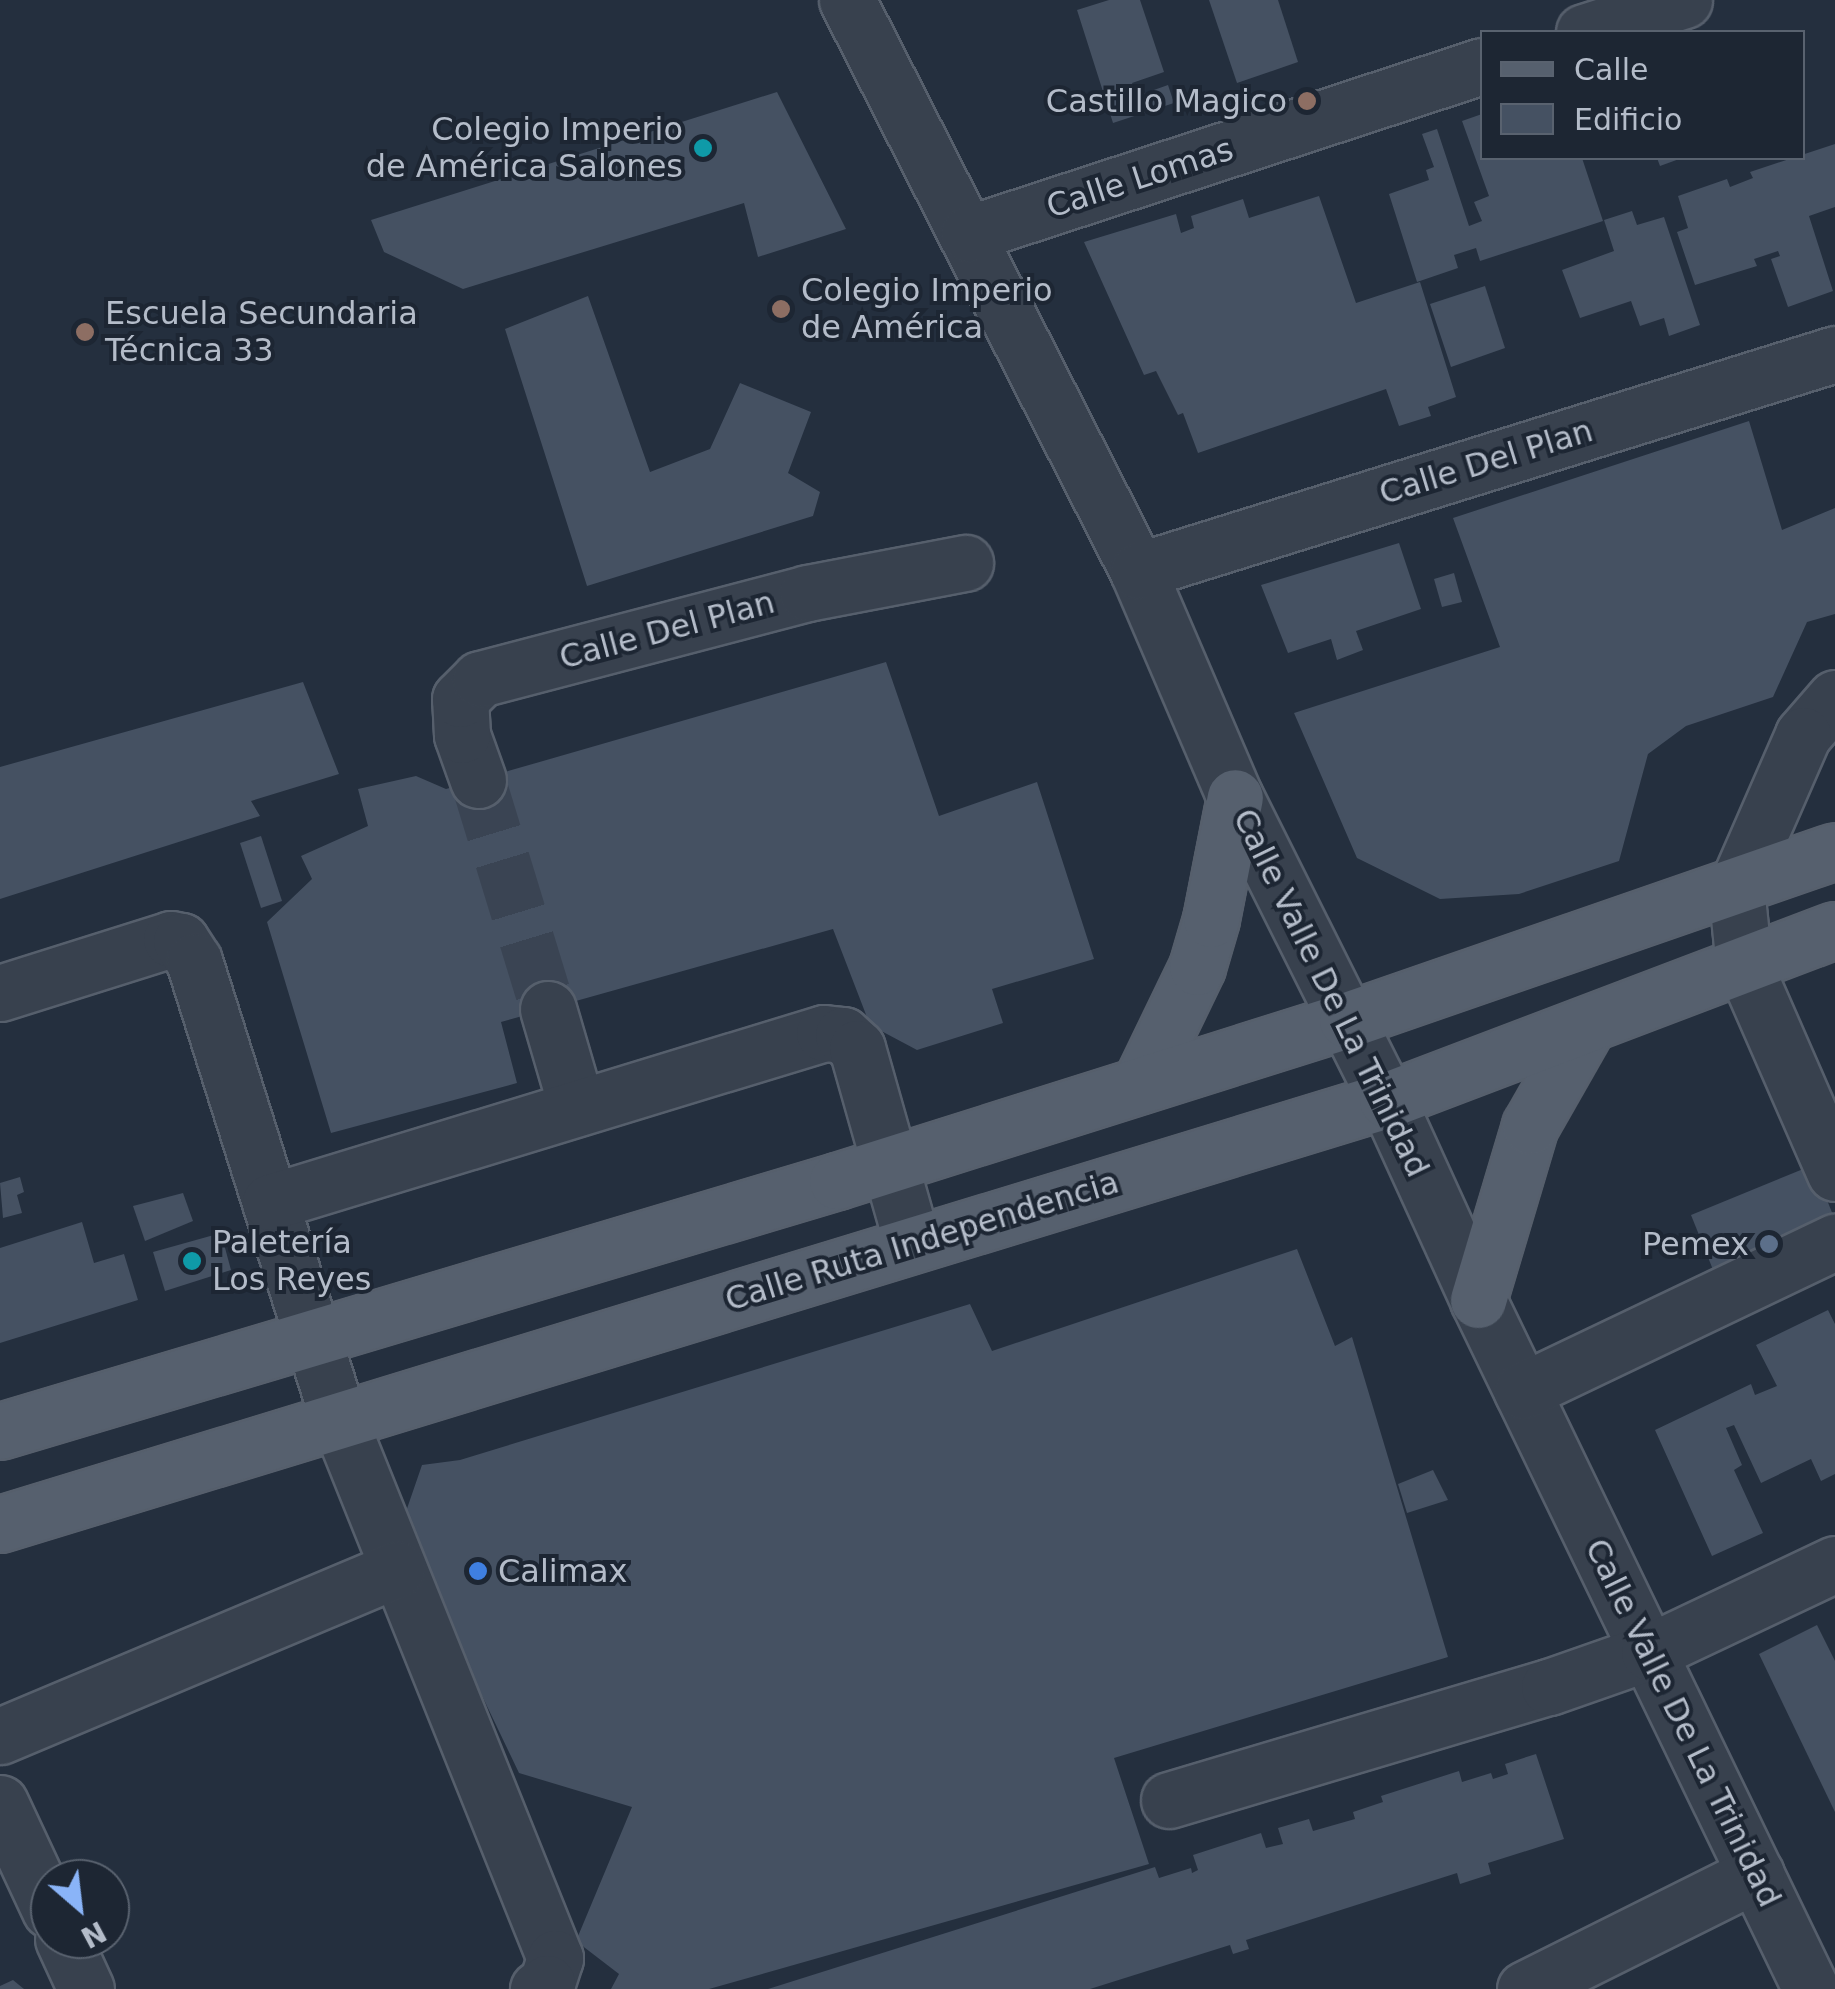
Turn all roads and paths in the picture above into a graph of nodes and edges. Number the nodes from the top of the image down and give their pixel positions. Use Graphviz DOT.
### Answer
graph roads {
  1 [pos="847,0"];
  2 [pos="1684,0"];
  3 [pos="1590,30"];
  4 [pos="1480,67"];
  5 [pos="968,234"];
  6 [pos="1835,354"];
  7 [pos="966,563"];
  8 [pos="1138,571"];
  9 [pos="1835,698"];
  10 [pos="478,780"];
  11 [pos="1235,797"];
  12 [pos="1835,851"];
  13 [pos="1736,888"];
  14 [pos="1835,930"];
  15 [pos="1744,965"];
  16 [pos="0,993"];
  17 [pos="548,1009"];
  18 [pos="1347,1020"];
  19 [pos="1586,1026"];
  20 [pos="1140,1085"];
  21 [pos="1386,1100"];
  22 [pos="578,1108"];
  23 [pos="892,1163"];
  24 [pos="1835,1174"];
  25 [pos="270,1202"];
  26 [pos="1835,1242"];
  27 [pos="912,1244"];
  28 [pos="1478,1300"];
  29 [pos="312,1334"];
  30 [pos="1522,1391"];
  31 [pos="339,1420"];
  32 [pos="0,1430"];
  33 [pos="0,1524"];
  34 [pos="1835,1564"];
  35 [pos="397,1570"];
  36 [pos="1649,1652"];
  37 [pos="0,1736"];
  38 [pos="1168,1800"];
  39 [pos="0,1804"];
  40 [pos="1756,1874"];
  41 [pos="30,1901"];
  42 [pos="72,1959"];
  43 [pos="1835,1983"];
  44 [pos="86,1989"];
  45 [pos="538,1989"];
  46 [pos="1525,1989"];
  47 [pos="1812,1989"];
  48 [pos="1822,1989"];
  1 -- 5 [label="street, Calle Valle De La Trinidad"];
  2 -- 3 [label="street"];
  4 -- 5 [label="street, Calle Lomas"];
  5 -- 8 [label="street, Calle Valle De La Trinidad"];
  6 -- 8 [label="street, Calle Del Plan"];
  7 -- 10 [label="street, Calle Del Plan"];
  8 -- 11 [label="street, Calle Valle De La Trinidad"];
  9 -- 13 [label="street"];
  11 -- 18 [label="street, Calle Valle De La Trinidad"];
  11 -- 20 [label="main road"];
  12 -- 13 [label="main road"];
  13 -- 15 [label="street"];
  13 -- 18 [label="main road"];
  14 -- 15 [label="main road, Calle Ruta Independencia"];
  15 -- 19 [label="main road, Calle Ruta Independencia"];
  15 -- 24 [label="street"];
  16 -- 25 [label="street"];
  17 -- 22 [label="street"];
  18 -- 20 [label="main road"];
  18 -- 21 [label="street, Calle Valle De La Trinidad"];
  19 -- 21 [label="main road, Calle Ruta Independencia"];
  19 -- 28 [label="main road"];
  20 -- 23 [label="main road"];
  21 -- 27 [label="main road, Calle Ruta Independencia"];
  21 -- 28 [label="street, Calle Valle De La Trinidad"];
  22 -- 23 [label="street"];
  22 -- 25 [label="street"];
  23 -- 27 [label="street"];
  23 -- 29 [label="main road"];
  25 -- 29 [label="street"];
  26 -- 30 [label="street"];
  27 -- 31 [label="main road, Calle Ruta Independencia"];
  28 -- 30 [label="street, Calle Valle De La Trinidad"];
  29 -- 31 [label="street"];
  29 -- 32 [label="main road"];
  30 -- 36 [label="street, Calle Valle De La Trinidad"];
  31 -- 33 [label="main road, Calle Ruta Independencia"];
  31 -- 35 [label="street"];
  34 -- 36 [label="street"];
  35 -- 37 [label="street"];
  35 -- 45 [label="street"];
  36 -- 38 [label="street"];
  36 -- 40 [label="street, Calle Valle De La Trinidad"];
  39 -- 41 [label="street"];
  40 -- 46 [label="street"];
  40 -- 47 [label="street, Calle Valle De La Trinidad"];
  42 -- 44 [label="street"];
  43 -- 48 [label="street"];
}
